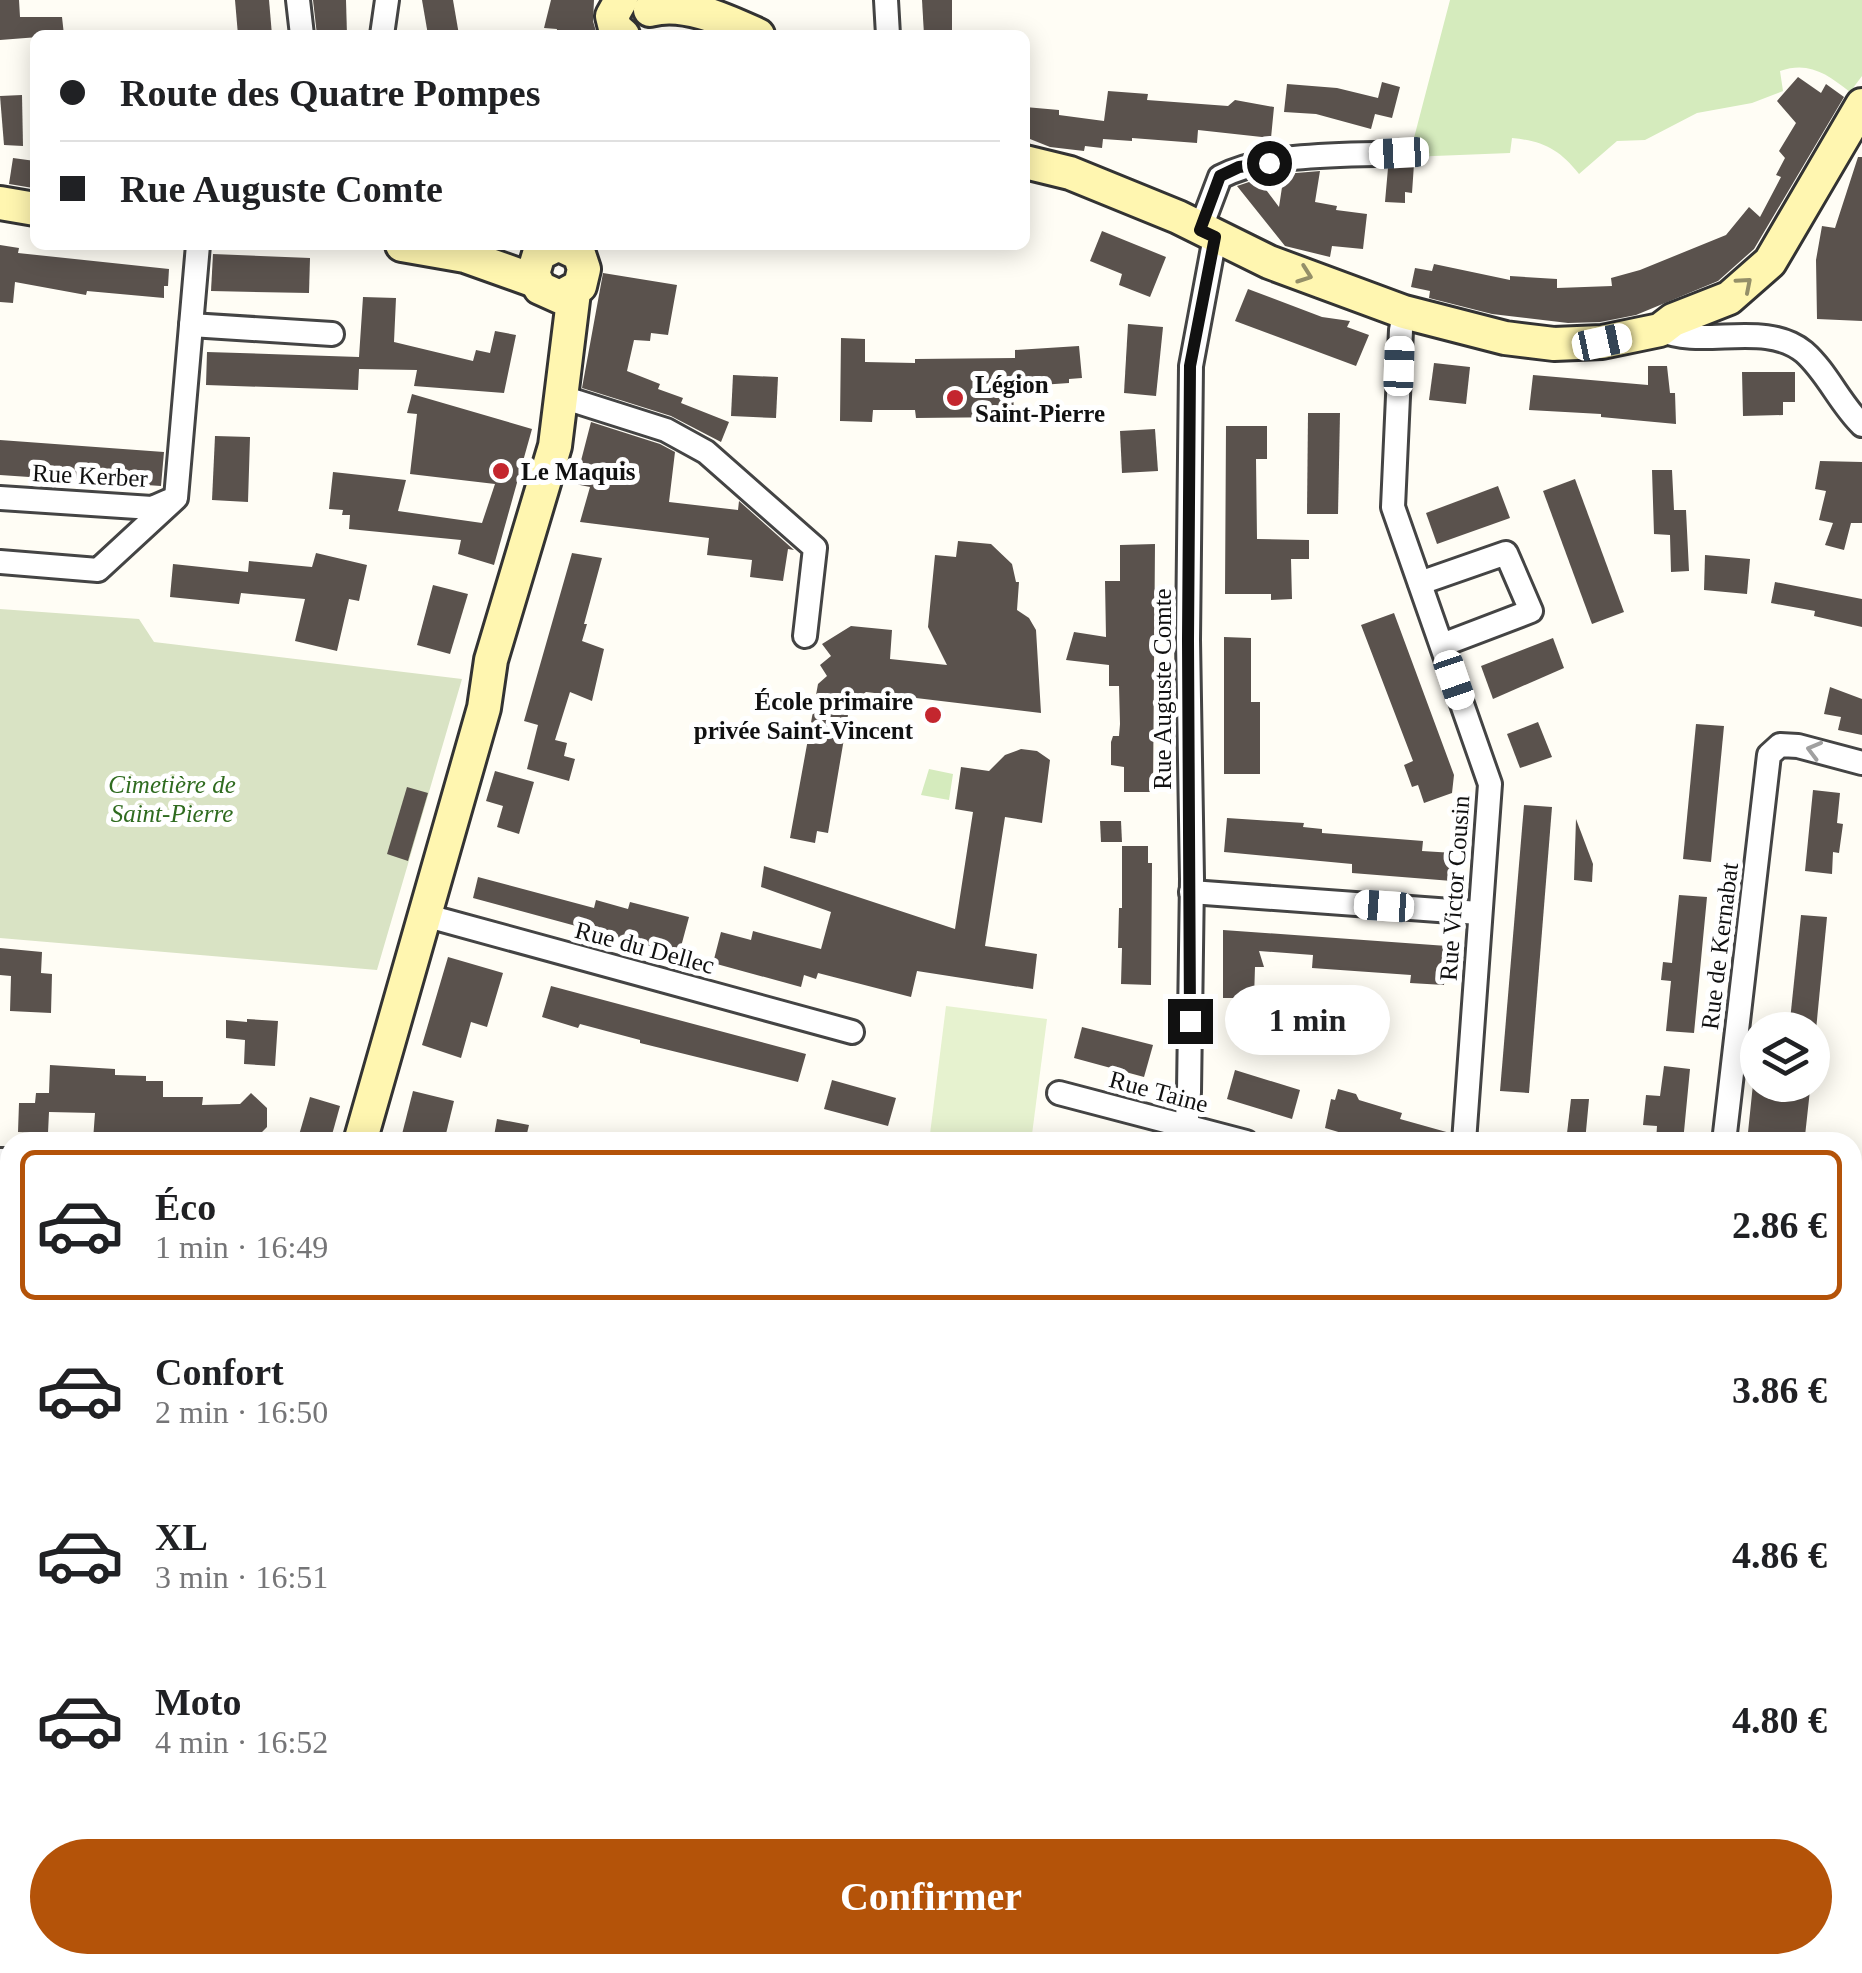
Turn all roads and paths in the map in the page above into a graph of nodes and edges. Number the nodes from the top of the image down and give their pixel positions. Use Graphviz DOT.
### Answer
graph roads {
  1 [pos="298,0"];
  2 [pos="387,0"];
  3 [pos="886,0"];
  4 [pos="638,11"];
  5 [pos="301,30"];
  6 [pos="383,30"];
  7 [pos="619,30"];
  8 [pos="747,30"];
  9 [pos="888,30"];
  10 [pos="1862,105"];
  11 [pos="1399,153"];
  12 [pos="1030,163"];
  13 [pos="0,203"];
  14 [pos="30,207"];
  15 [pos="1208,233"];
  16 [pos="198,250"];
  17 [pos="431,250"];
  18 [pos="562,261"];
  19 [pos="1404,312"];
  20 [pos="191,326"];
  21 [pos="1660,330"];
  22 [pos="332,334"];
  23 [pos="558,396"];
  24 [pos="1862,425"];
  25 [pos="0,498"];
  26 [pos="176,498"];
  27 [pos="0,562"];
  28 [pos="1420,583"];
  29 [pos="804,636"];
  30 [pos="1442,645"];
  31 [pos="1862,763"];
  32 [pos="1190,892"];
  33 [pos="1479,913"];
  34 [pos="424,915"];
  35 [pos="852,1032"];
  36 [pos="1059,1092"];
  37 [pos="363,1132"];
  38 [pos="1180,1132"];
  39 [pos="1186,1132"];
  40 [pos="1465,1132"];
  41 [pos="1725,1132"];
  1 -- 5 [label="street"];
  2 -- 6 [label="street"];
  3 -- 9 [label="street"];
  4 -- 7 [label="street"];
  4 -- 8 [label="street"];
  21 -- 10 [label="street, one-way"];
  11 -- 15 [label="street, Rue Auguste Comte"];
  12 -- 15 [label="street"];
  13 -- 14 [label="street"];
  15 -- 19 [label="street, one-way"];
  15 -- 32 [label="street, Rue Auguste Comte"];
  16 -- 20 [label="street, Rue Kerber"];
  17 -- 18 [label="street"];
  18 -- 23 [label="street"];
  19 -- 21 [label="street"];
  19 -- 28 [label="street, Rue Victor Cousin"];
  20 -- 22 [label="street"];
  20 -- 26 [label="street, Rue Kerber"];
  21 -- 24 [label="street"];
  23 -- 29 [label="street"];
  23 -- 34 [label="street"];
  25 -- 26 [label="street, Rue Kerber"];
  26 -- 27 [label="street, Rue Kerber"];
  28 -- 30 [label="street, Rue Victor Cousin"];
  28 -- 30 [label="street"];
  30 -- 33 [label="street, Rue Victor Cousin"];
  31 -- 41 [label="street, Rue de Kernabat, one-way"];
  32 -- 33 [label="street"];
  32 -- 39 [label="street, Rue Auguste Comte"];
  33 -- 40 [label="street, Rue Victor Cousin"];
  34 -- 35 [label="street, Rue du Dellec"];
  34 -- 37 [label="street"];
  36 -- 38 [label="street, Rue Taine"];
}
